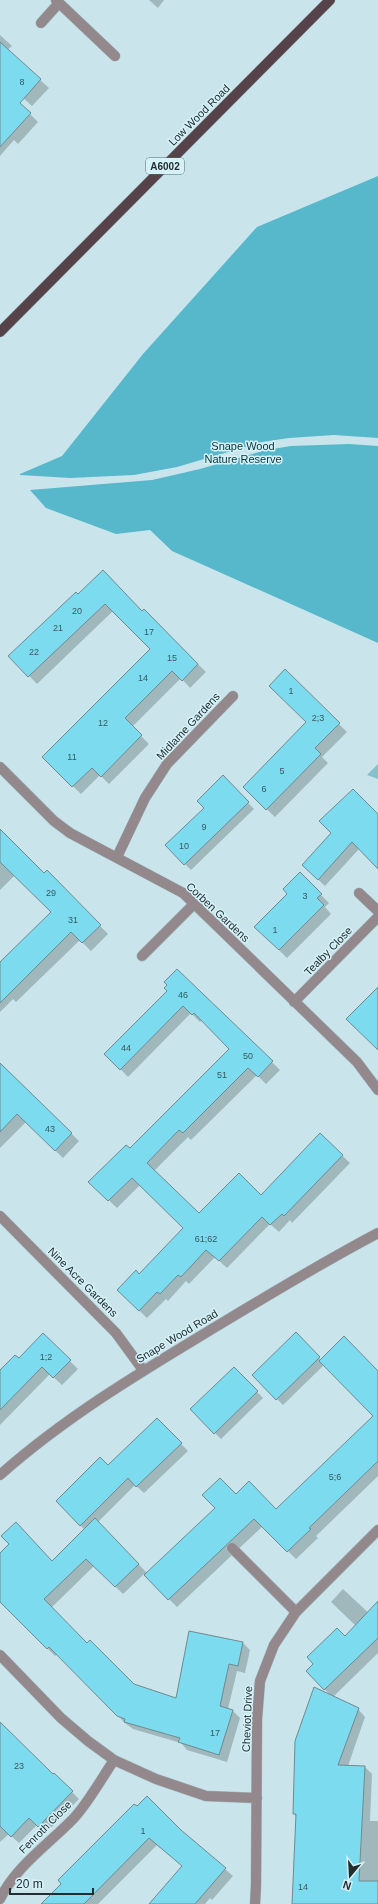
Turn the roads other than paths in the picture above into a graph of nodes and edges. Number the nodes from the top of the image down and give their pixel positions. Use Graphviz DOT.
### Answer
graph roads {
  1 [pos="330,0"];
  2 [pos="58,2"];
  3 [pos="41,23"];
  4 [pos="115,56"];
  5 [pos="0,332"];
  6 [pos="233,696"];
  7 [pos="1,770"];
  8 [pos="117,857"];
  9 [pos="359,893"];
  10 [pos="194,904"];
  11 [pos="378,911"];
  12 [pos="378,916"];
  13 [pos="142,956"];
  14 [pos="294,1002"];
  15 [pos="378,1090"];
  16 [pos="0,1216"];
  17 [pos="378,1233"];
  18 [pos="143,1370"];
  19 [pos="0,1475"];
  20 [pos="378,1530"];
  21 [pos="232,1548"];
  22 [pos="296,1612"];
  23 [pos="0,1655"];
  24 [pos="114,1760"];
  25 [pos="257,1798"];
  26 [pos="2,1888"];
  27 [pos="0,1899"];
  28 [pos="254,1904"];
  1 -- 5 [label="main road, Low Wood Road / A6002"];
  2 -- 3 [label="street"];
  2 -- 4 [label="street"];
  6 -- 8 [label="street, Midlame Gardens"];
  7 -- 8 [label="street, Corben Gardens"];
  8 -- 10 [label="street, Corben Gardens"];
  9 -- 11 [label="street"];
  10 -- 13 [label="street"];
  10 -- 14 [label="street, Corben Gardens"];
  12 -- 14 [label="street, Tealby Close"];
  14 -- 15 [label="street, Corben Gardens"];
  16 -- 18 [label="street, Nine Acre Gardens"];
  17 -- 18 [label="street, Snape Wood Road"];
  18 -- 19 [label="street, Snape Wood Road"];
  20 -- 22 [label="street, Cheviot Drive"];
  21 -- 22 [label="street"];
  22 -- 25 [label="street, Cheviot Drive"];
  23 -- 24 [label="street"];
  24 -- 25 [label="street"];
  24 -- 26 [label="street, Fenroth Close"];
  25 -- 28 [label="street, Cheviot Drive"];
  26 -- 27 [label="street, Fenroth Close"];
}
